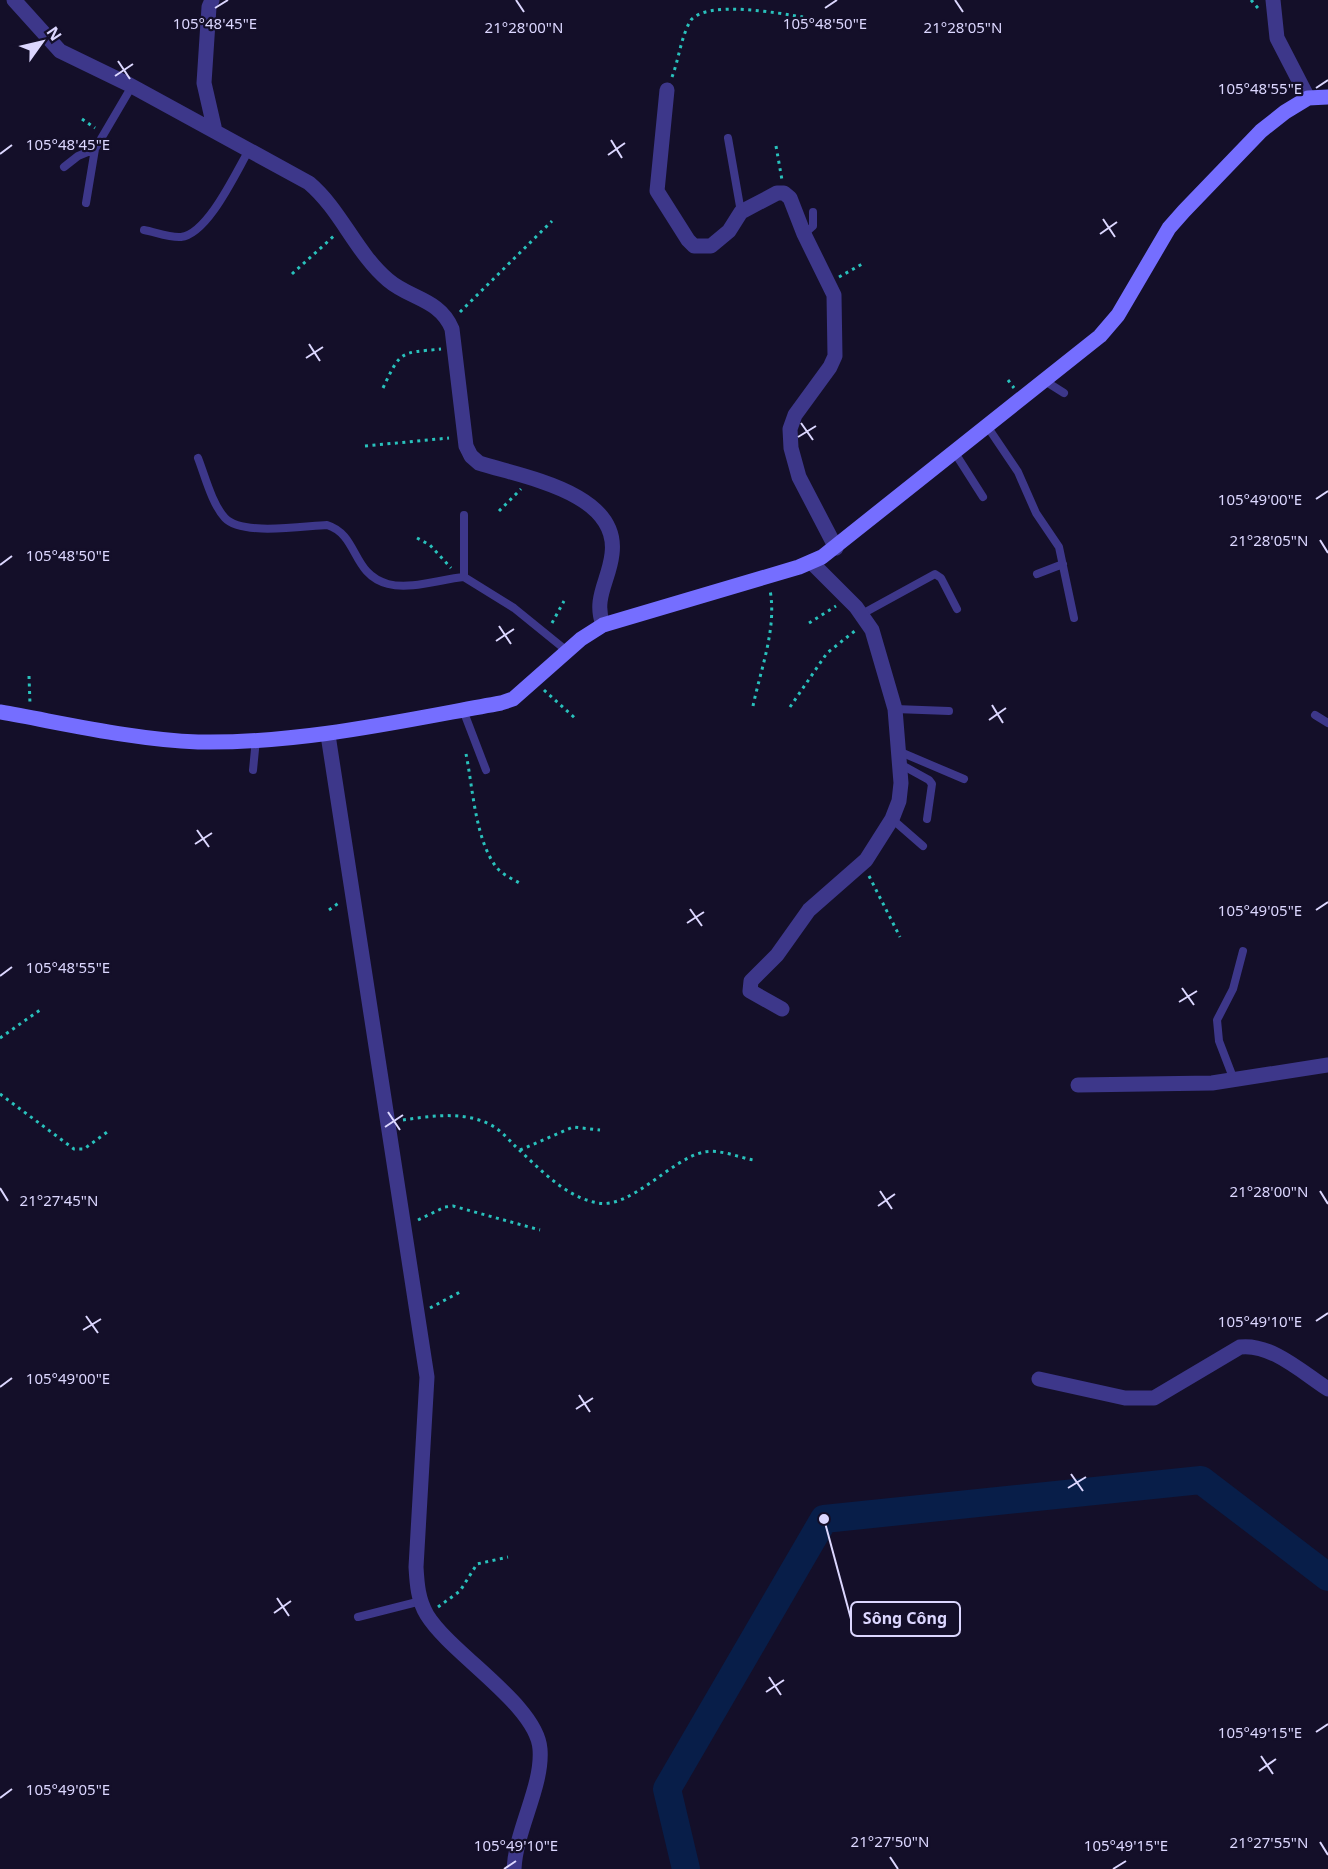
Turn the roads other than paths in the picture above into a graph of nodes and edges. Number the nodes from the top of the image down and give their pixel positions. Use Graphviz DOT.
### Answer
graph roads {
  1 [pos="14,0"];
  2 [pos="212,0"];
  3 [pos="1273,0"];
  4 [pos="132,86"];
  5 [pos="667,90"];
  6 [pos="1328,97"];
  7 [pos="1308,98"];
  8 [pos="215,131"];
  9 [pos="728,138"];
  10 [pos="95,149"];
  11 [pos="249,150"];
  12 [pos="64,167"];
  13 [pos="86,202"];
  14 [pos="741,212"];
  15 [pos="813,212"];
  16 [pos="144,230"];
  17 [pos="804,234"];
  18 [pos="1045,381"];
  19 [pos="1064,393"];
  20 [pos="987,426"];
  21 [pos="955,453"];
  22 [pos="198,458"];
  23 [pos="983,497"];
  24 [pos="464,515"];
  25 [pos="836,548"];
  26 [pos="811,562"];
  27 [pos="1064,564"];
  28 [pos="1036,574"];
  29 [pos="460,577"];
  30 [pos="957,609"];
  31 [pos="864,618"];
  32 [pos="1074,618"];
  33 [pos="603,626"];
  34 [pos="567,651"];
  35 [pos="895,709"];
  36 [pos="464,710"];
  37 [pos="950,711"];
  38 [pos="0,712"];
  39 [pos="1315,715"];
  40 [pos="1328,723"];
  41 [pos="328,735"];
  42 [pos="256,739"];
  43 [pos="899,757"];
  44 [pos="253,770"];
  45 [pos="486,770"];
  46 [pos="964,779"];
  47 [pos="892,819"];
  48 [pos="927,819"];
  49 [pos="923,846"];
  50 [pos="1243,951"];
  51 [pos="782,1008"];
  52 [pos="1328,1065"];
  53 [pos="1234,1080"];
  54 [pos="1078,1085"];
  55 [pos="1039,1379"];
  56 [pos="1328,1389"];
  57 [pos="424,1608"];
  58 [pos="358,1617"];
  59 [pos="514,1869"];
  1 -- 4 [label="street"];
  2 -- 8 [label="street"];
  3 -- 7 [label="street"];
  4 -- 8 [label="street"];
  4 -- 10 [label="lane"];
  5 -- 14 [label="street"];
  6 -- 7 [label="main road"];
  7 -- 18 [label="main road"];
  8 -- 11 [label="street"];
  9 -- 14 [label="lane"];
  10 -- 12 [label="lane"];
  10 -- 13 [label="lane"];
  11 -- 16 [label="lane"];
  11 -- 33 [label="street"];
  14 -- 17 [label="street"];
  15 -- 17 [label="lane"];
  17 -- 25 [label="street"];
  18 -- 19 [label="lane"];
  18 -- 20 [label="main road"];
  20 -- 21 [label="main road"];
  20 -- 27 [label="lane"];
  21 -- 23 [label="lane"];
  21 -- 25 [label="main road"];
  22 -- 29 [label="lane"];
  24 -- 29 [label="lane"];
  25 -- 26 [label="main road"];
  26 -- 31 [label="street"];
  26 -- 33 [label="main road"];
  27 -- 28 [label="lane"];
  27 -- 32 [label="lane"];
  29 -- 34 [label="lane"];
  30 -- 31 [label="lane"];
  31 -- 35 [label="street"];
  33 -- 34 [label="main road"];
  34 -- 36 [label="main road"];
  35 -- 37 [label="lane"];
  35 -- 43 [label="street"];
  36 -- 41 [label="main road"];
  36 -- 45 [label="lane"];
  38 -- 42 [label="main road"];
  39 -- 40 [label="lane"];
  41 -- 42 [label="main road"];
  41 -- 57 [label="street"];
  42 -- 44 [label="lane"];
  43 -- 46 [label="lane"];
  43 -- 47 [label="street"];
  43 -- 48 [label="lane"];
  47 -- 49 [label="lane"];
  47 -- 51 [label="street"];
  50 -- 53 [label="lane"];
  52 -- 53 [label="street"];
  53 -- 54 [label="street"];
  55 -- 56 [label="street"];
  57 -- 58 [label="lane"];
  57 -- 59 [label="street"];
}
